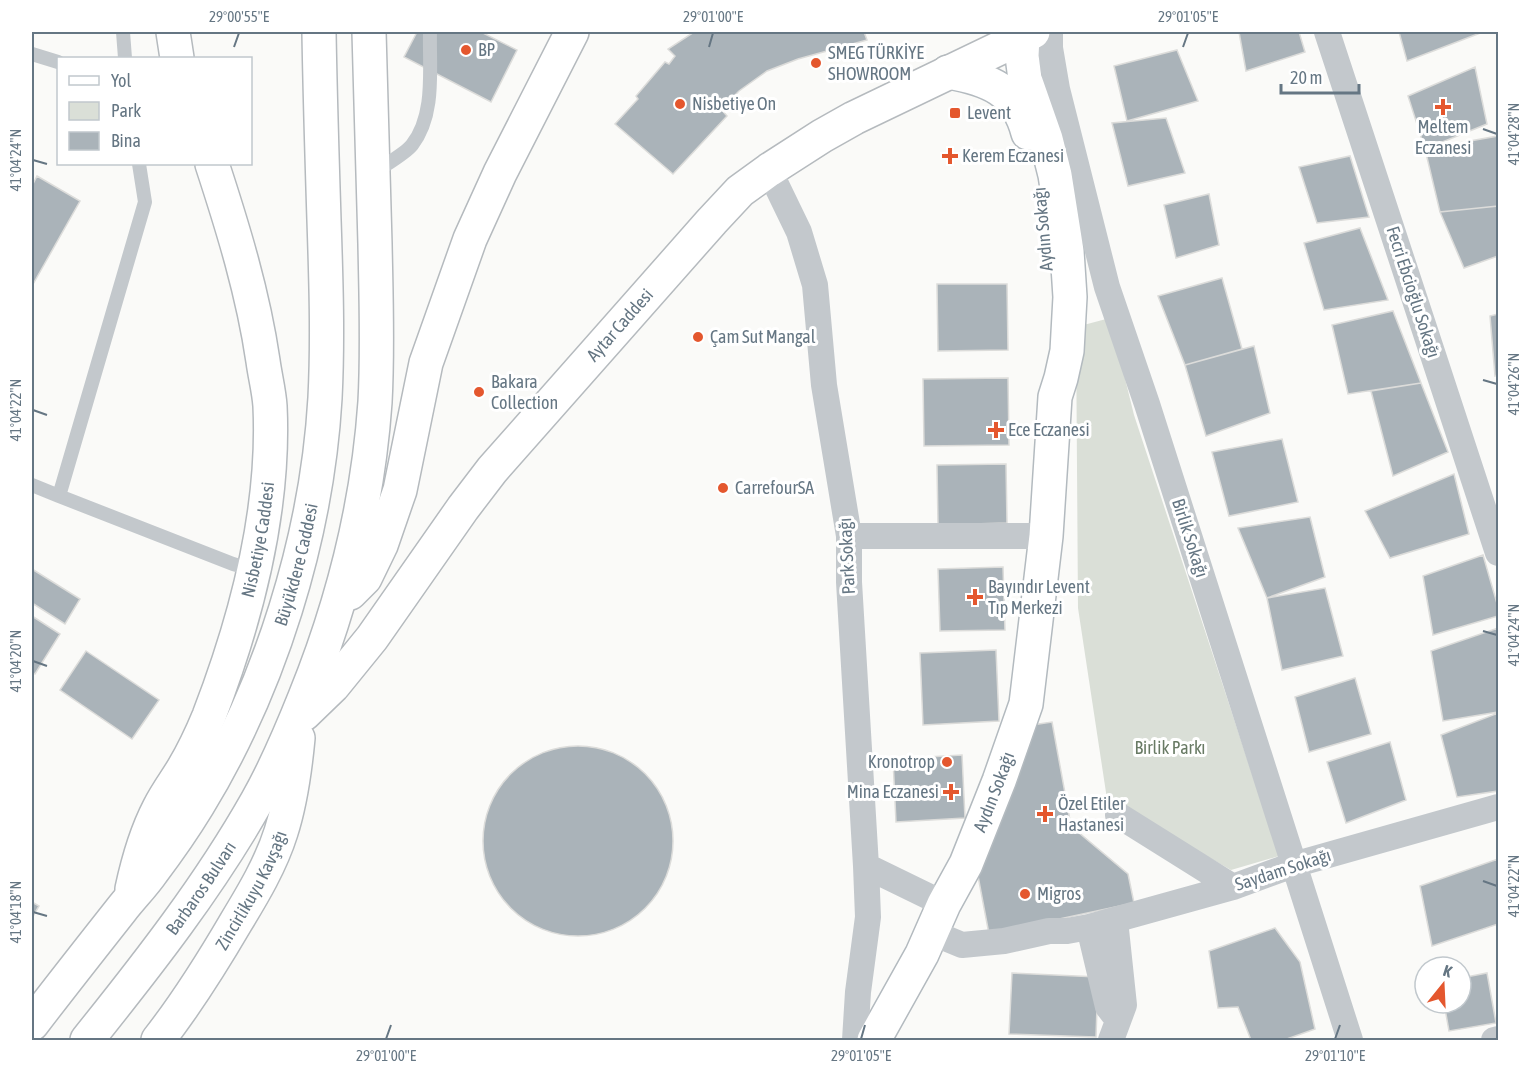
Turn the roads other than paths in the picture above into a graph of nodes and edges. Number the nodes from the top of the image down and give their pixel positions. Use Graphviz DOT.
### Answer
graph roads {
  1 [pos="123,32"];
  2 [pos="173,32"];
  3 [pos="319,32"];
  4 [pos="369,32"];
  5 [pos="430,32"];
  6 [pos="572,32"];
  7 [pos="1327,32"];
  8 [pos="1035,33"];
  9 [pos="32,54"];
  10 [pos="125,57"];
  11 [pos="177,57"];
  12 [pos="57,62"];
  13 [pos="948,72"];
  14 [pos="139,165"];
  15 [pos="212,165"];
  16 [pos="769,170"];
  17 [pos="374,174"];
  18 [pos="1107,287"];
  19 [pos="1070,297"];
  20 [pos="1055,398"];
  21 [pos="32,484"];
  22 [pos="59,496"];
  23 [pos="849,536"];
  24 [pos="1046,536"];
  25 [pos="1498,553"];
  26 [pos="254,570"];
  27 [pos="338,605"];
  28 [pos="296,721"];
  29 [pos="1498,807"];
  30 [pos="1118,815"];
  31 [pos="1293,865"];
  32 [pos="866,866"];
  33 [pos="1233,887"];
  34 [pos="129,900"];
  35 [pos="1115,920"];
  36 [pos="1078,929"];
  37 [pos="933,930"];
  38 [pos="32,1024"];
  39 [pos="1114,1030"];
  40 [pos="87,1041"];
  41 [pos="158,1041"];
  42 [pos="855,1041"];
  43 [pos="874,1041"];
  44 [pos="1350,1041"];
  1 -- 10 [label="lane"];
  2 -- 11 [label="main road"];
  3 -- 34 [label="main road, Büyükdere Caddesi"];
  4 -- 17 [label="main road"];
  5 -- 17 [label="lane"];
  6 -- 27 [label="main road"];
  7 -- 25 [label="street, Fecri Ebcioğlu Sokağı"];
  8 -- 13 [label="main road, Aytar Caddesi"];
  8 -- 18 [label="street, Birlik Sokağı"];
  8 -- 19 [label="main road, Aydın Sokağı"];
  9 -- 12 [label="lane"];
  13 -- 16 [label="main road, Aytar Caddesi"];
  13 -- 20 [label="main road, Aydın Sokağı"];
  14 -- 22 [label="lane"];
  15 -- 26 [label="main road, Nisbetiye Caddesi"];
  16 -- 23 [label="street, Park Sokağı"];
  16 -- 28 [label="main road, Aytar Caddesi"];
  17 -- 27 [label="main road"];
  18 -- 19 [label="street"];
  18 -- 31 [label="street, Birlik Sokağı"];
  19 -- 20 [label="main road, Aydın Sokağı"];
  20 -- 24 [label="main road, Aydın Sokağı"];
  21 -- 22 [label="lane"];
  22 -- 26 [label="lane"];
  23 -- 24 [label="street"];
  23 -- 32 [label="street, Park Sokağı"];
  24 -- 37 [label="main road, Aydın Sokağı"];
  26 -- 34 [label="main road, Nisbetiye Caddesi"];
  27 -- 28 [label="main road"];
  28 -- 40 [label="main road, Barbaros Bulvarı"];
  28 -- 41 [label="main road, Zincirlikuyu Kavşağı"];
  29 -- 31 [label="street, Saydam Sokağı"];
  30 -- 33 [label="street"];
  31 -- 33 [label="street, Saydam Sokağı"];
  31 -- 44 [label="street, Birlik Sokağı"];
  32 -- 37 [label="street"];
  32 -- 42 [label="street, Park Sokağı"];
  33 -- 35 [label="street, Saydam Sokağı"];
  34 -- 38 [label="main road, Büyükdere Caddesi"];
  35 -- 36 [label="street, Saydam Sokağı"];
  35 -- 39 [label="street"];
  36 -- 37 [label="street, Saydam Sokağı"];
  36 -- 39 [label="street"];
  37 -- 43 [label="main road, Aydın Sokağı"];
}
